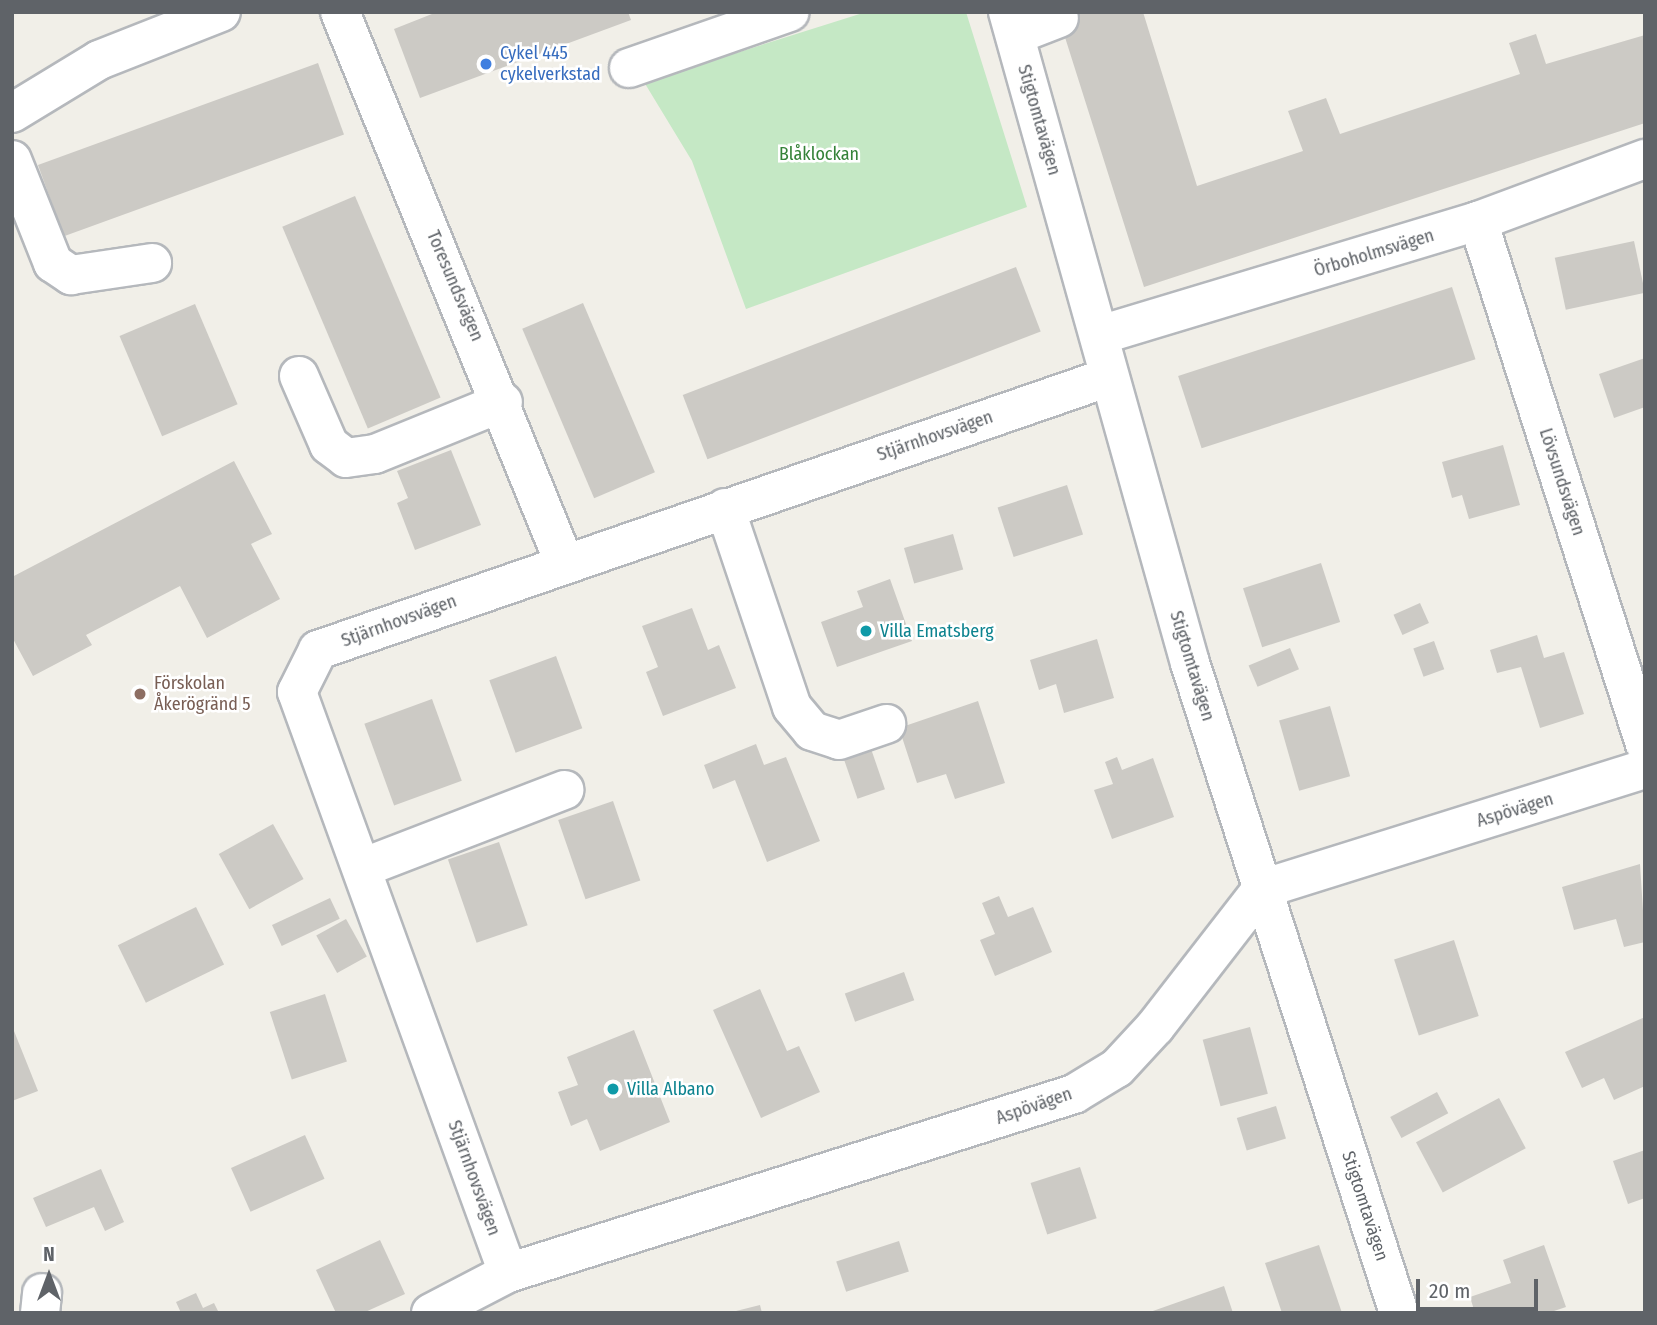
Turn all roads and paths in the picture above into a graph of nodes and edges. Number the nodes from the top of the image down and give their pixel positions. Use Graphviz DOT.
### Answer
graph roads {
  1 [pos="221,12"];
  2 [pos="340,12"];
  3 [pos="790,12"];
  4 [pos="1059,18"];
  5 [pos="1012,23"];
  6 [pos="629,68"];
  7 [pos="12,113"];
  8 [pos="1645,159"];
  9 [pos="12,160"];
  10 [pos="1478,221"];
  11 [pos="152,263"];
  12 [pos="1100,335"];
  13 [pos="299,376"];
  14 [pos="1109,377"];
  15 [pos="503,402"];
  16 [pos="725,508"];
  17 [pos="564,562"];
  18 [pos="886,724"];
  19 [pos="1645,744"];
  20 [pos="1645,769"];
  21 [pos="564,790"];
  22 [pos="362,868"];
  23 [pos="1262,889"];
  24 [pos="508,1273"];
  25 [pos="446,1310"];
  26 [pos="1399,1313"];
  1 -- 7 [label="street"];
  2 -- 15 [label="street, Toresundsvägen"];
  3 -- 6 [label="street"];
  4 -- 5 [label="street"];
  5 -- 12 [label="street, Stigtomtavägen"];
  8 -- 10 [label="street, Örboholmsvägen"];
  9 -- 11 [label="street"];
  10 -- 12 [label="street, Örboholmsvägen"];
  10 -- 19 [label="street, Lövsundsvägen"];
  12 -- 14 [label="street, Stigtomtavägen"];
  13 -- 15 [label="street"];
  14 -- 16 [label="street, Stjärnhovsvägen"];
  14 -- 23 [label="street, Stigtomtavägen"];
  15 -- 17 [label="street, Toresundsvägen"];
  16 -- 17 [label="street, Stjärnhovsvägen"];
  16 -- 18 [label="street"];
  17 -- 22 [label="street, Stjärnhovsvägen"];
  20 -- 23 [label="street, Aspövägen"];
  21 -- 22 [label="street"];
  22 -- 24 [label="street, Stjärnhovsvägen"];
  23 -- 24 [label="street, Aspövägen"];
  23 -- 26 [label="street, Stigtomtavägen"];
  24 -- 25 [label="street, Aspövägen"];
}
